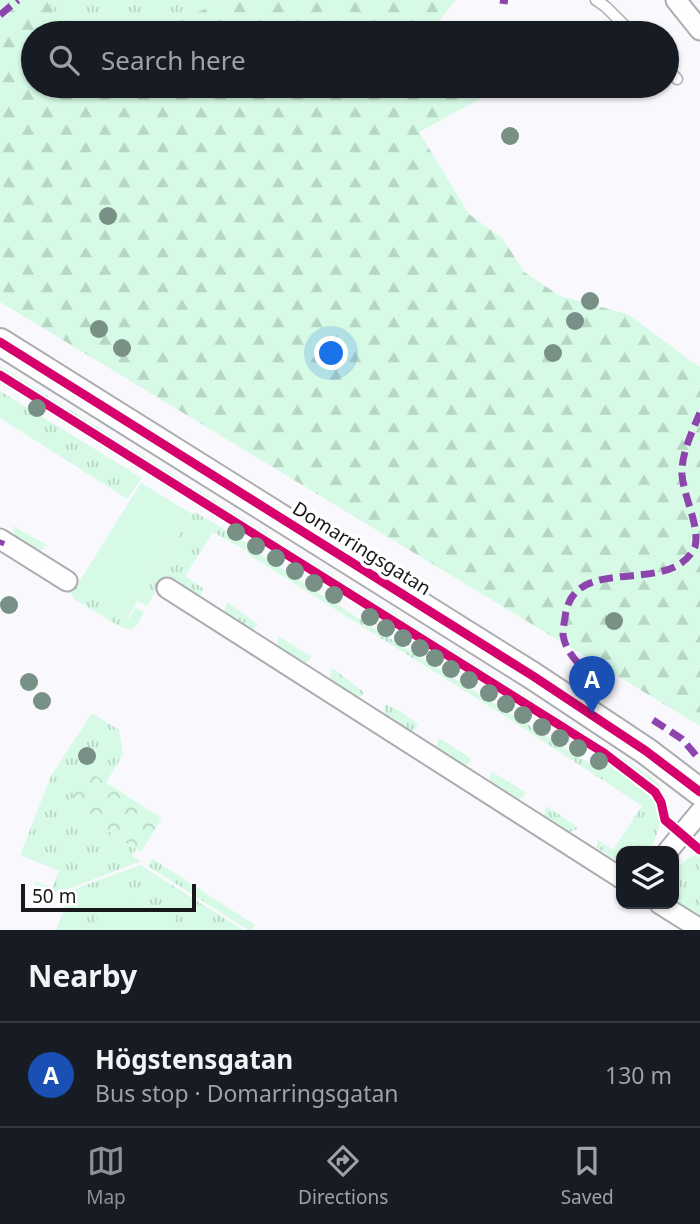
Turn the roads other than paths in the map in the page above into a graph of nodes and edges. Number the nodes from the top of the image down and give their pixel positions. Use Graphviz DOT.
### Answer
graph roads {
  1 [pos="596,0"];
  2 [pos="676,0"];
  3 [pos="608,3"];
  4 [pos="622,21"];
  5 [pos="700,30"];
  6 [pos="0,342"];
  7 [pos="1,541"];
  8 [pos="67,581"];
  9 [pos="167,587"];
  10 [pos="700,792"];
  11 [pos="700,812"];
  12 [pos="671,846"];
  13 [pos="616,875"];
  14 [pos="666,909"];
  15 [pos="687,926"];
  1 -- 3 [label="lane"];
  2 -- 5 [label="street"];
  3 -- 4 [label="lane"];
  6 -- 10 [label="street, Domarringsgatan"];
  7 -- 8 [label="street"];
  9 -- 13 [label="street"];
  11 -- 12 [label="street"];
  14 -- 15 [label="street"];
}
